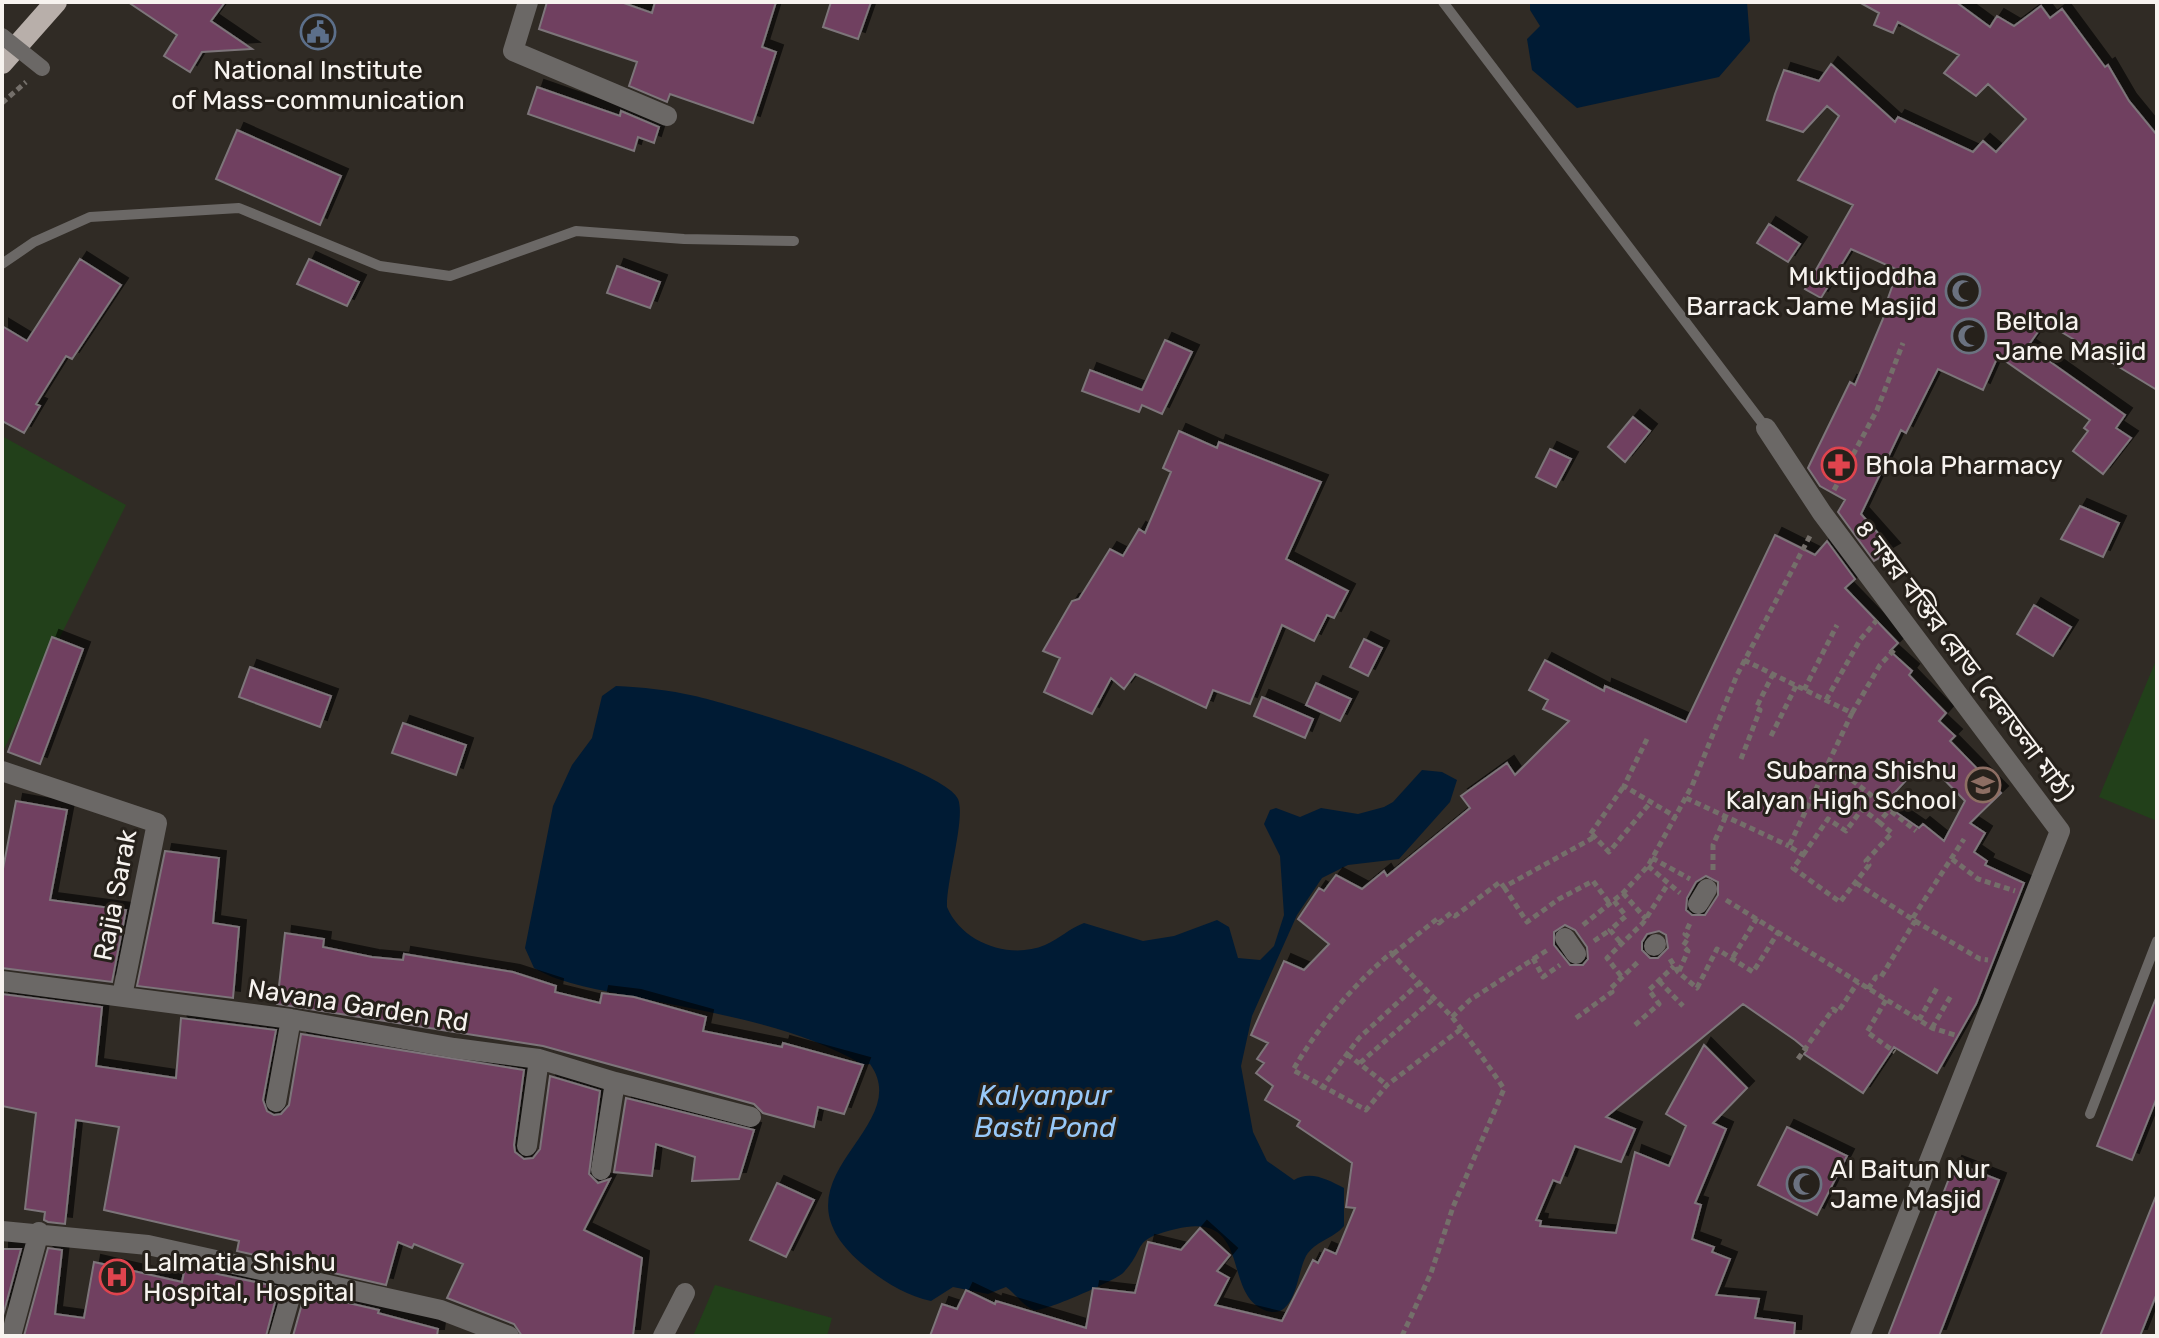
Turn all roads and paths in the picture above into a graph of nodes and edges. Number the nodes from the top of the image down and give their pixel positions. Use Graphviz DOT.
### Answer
graph roads {
  1 [pos="56,2"];
  2 [pos="528,2"];
  3 [pos="1443,2"];
  4 [pos="2,36"];
  5 [pos="2,63"];
  6 [pos="42,68"];
  7 [pos="2,103"];
  8 [pos="667,116"];
  9 [pos="794,241"];
  10 [pos="2,264"];
  11 [pos="1903,343"];
  12 [pos="1766,428"];
  13 [pos="1822,513"];
  14 [pos="1890,604"];
  15 [pos="1837,625"];
  16 [pos="1912,633"];
  17 [pos="1744,660"];
  18 [pos="1773,674"];
  19 [pos="1796,686"];
  20 [pos="1804,690"];
  21 [pos="1826,700"];
  22 [pos="1852,713"];
  23 [pos="1771,736"];
  24 [pos="1647,739"];
  25 [pos="1741,759"];
  26 [pos="1825,767"];
  27 [pos="2,771"];
  28 [pos="1624,786"];
  29 [pos="1686,798"];
  30 [pos="1650,803"];
  31 [pos="1891,808"];
  32 [pos="1676,817"];
  33 [pos="1725,818"];
  34 [pos="1879,822"];
  35 [pos="1916,831"];
  36 [pos="1592,834"];
  37 [pos="1964,839"];
  38 [pos="1789,846"];
  39 [pos="1803,855"];
  40 [pos="1652,858"];
  41 [pos="1952,859"];
  42 [pos="1648,866"];
  43 [pos="1856,883"];
  44 [pos="1504,887"];
  45 [pos="1623,893"];
  46 [pos="1703,893"];
  47 [pos="2035,895"];
  48 [pos="1612,902"];
  49 [pos="1757,918"];
  50 [pos="1646,919"];
  51 [pos="1914,920"];
  52 [pos="1779,931"];
  53 [pos="2157,941"];
  54 [pos="1621,943"];
  55 [pos="1655,945"];
  56 [pos="1393,954"];
  57 [pos="1733,957"];
  58 [pos="2009,963"];
  59 [pos="1674,966"];
  60 [pos="2,981"];
  61 [pos="1659,981"];
  62 [pos="1858,982"];
  63 [pos="1418,984"];
  64 [pos="1938,986"];
  65 [pos="1868,989"];
  66 [pos="1952,994"];
  67 [pos="122,996"];
  68 [pos="1432,1000"];
  69 [pos="1886,1000"];
  70 [pos="1683,1006"];
  71 [pos="1452,1017"];
  72 [pos="1576,1018"];
  73 [pos="291,1019"];
  74 [pos="1919,1020"];
  75 [pos="1635,1025"];
  76 [pos="1932,1028"];
  77 [pos="1461,1029"];
  78 [pos="1978,1041"];
  79 [pos="1895,1052"];
  80 [pos="1347,1054"];
  81 [pos="539,1059"];
  82 [pos="1798,1059"];
  83 [pos="1360,1063"];
  84 [pos="615,1082"];
  85 [pos="1387,1085"];
  86 [pos="1321,1089"];
  87 [pos="276,1102"];
  88 [pos="2090,1114"];
  89 [pos="751,1117"];
  90 [pos="527,1146"];
  91 [pos="601,1170"];
  92 [pos="2,1231"];
  93 [pos="39,1232"];
  94 [pos="296,1276"];
  95 [pos="685,1293"];
  96 [pos="11,1336"];
  97 [pos="279,1336"];
  98 [pos="509,1336"];
  99 [pos="663,1336"];
  100 [pos="1402,1336"];
  101 [pos="1860,1336"];
  1 -- 5 [label="highway"];
  2 -- 8 [label="street"];
  3 -- 12 [label="lane"];
  4 -- 6 [label="street, bridge"];
  6 -- 7 [label="path"];
  9 -- 10 [label="lane"];
  11 -- 13 [label="path"];
  12 -- 13 [label="street, ৪ নম্বর বস্তির রোড (বেলতলা মাঠ)"];
  13 -- 14 [label="street, ৪ নম্বর বস্তির রোড (বেলতলা মাঠ)"];
  13 -- 17 [label="path"];
  14 -- 16 [label="street, ৪ নম্বর বস্তির রোড (বেলতলা মাঠ)"];
  14 -- 21 [label="path"];
  15 -- 20 [label="path"];
  16 -- 22 [label="path"];
  16 -- 47 [label="street, ৪ নম্বর বস্তির রোড (বেলতলা মাঠ)"];
  17 -- 18 [label="path"];
  17 -- 29 [label="path"];
  18 -- 19 [label="path"];
  18 -- 25 [label="path"];
  19 -- 20 [label="path"];
  19 -- 23 [label="path"];
  20 -- 21 [label="path"];
  21 -- 22 [label="path"];
  22 -- 26 [label="path"];
  24 -- 28 [label="path"];
  26 -- 31 [label="path"];
  26 -- 38 [label="path"];
  27 -- 67 [label="street, Rajia Sarak"];
  28 -- 30 [label="path"];
  28 -- 36 [label="path"];
  29 -- 32 [label="path"];
  29 -- 33 [label="path"];
  30 -- 32 [label="path"];
  30 -- 36 [label="path"];
  31 -- 34 [label="path"];
  31 -- 35 [label="path"];
  32 -- 40 [label="path"];
  33 -- 38 [label="path"];
  33 -- 46 [label="path"];
  34 -- 39 [label="path"];
  34 -- 43 [label="path"];
  36 -- 44 [label="path"];
  37 -- 41 [label="path"];
  38 -- 39 [label="path"];
  39 -- 43 [label="path"];
  40 -- 42 [label="path"];
  40 -- 46 [label="path"];
  41 -- 47 [label="path"];
  41 -- 51 [label="path"];
  42 -- 45 [label="path"];
  42 -- 46 [label="path"];
  43 -- 51 [label="path"];
  44 -- 48 [label="path"];
  44 -- 56 [label="path"];
  45 -- 48 [label="path"];
  45 -- 50 [label="path"];
  46 -- 49 [label="path"];
  46 -- 57 [label="path"];
  47 -- 58 [label="street, ৪ নম্বর বস্তির রোড (বেলতলা মাঠ)"];
  48 -- 54 [label="path"];
  48 -- 71 [label="path"];
  49 -- 52 [label="path"];
  49 -- 57 [label="path"];
  51 -- 58 [label="path"];
  51 -- 65 [label="path"];
  52 -- 57 [label="path"];
  52 -- 62 [label="path"];
  53 -- 88 [label="lane"];
  55 -- 72 [label="path"];
  56 -- 63 [label="path"];
  56 -- 86 [label="path"];
  58 -- 78 [label="street, ৪ নম্বর বস্তির রোড (বেলতলা মাঠ)"];
  59 -- 61 [label="path"];
  60 -- 67 [label="street, Navana Garden Rd"];
  61 -- 70 [label="path"];
  61 -- 75 [label="path"];
  62 -- 65 [label="path"];
  62 -- 82 [label="path"];
  63 -- 68 [label="path"];
  63 -- 80 [label="path"];
  64 -- 74 [label="path"];
  65 -- 69 [label="path"];
  66 -- 76 [label="path"];
  67 -- 73 [label="street, Navana Garden Rd"];
  68 -- 71 [label="path"];
  68 -- 83 [label="path"];
  69 -- 74 [label="path"];
  69 -- 79 [label="path"];
  71 -- 77 [label="path"];
  73 -- 81 [label="street, Navana Garden Rd"];
  73 -- 87 [label="street"];
  74 -- 76 [label="path"];
  76 -- 78 [label="path"];
  77 -- 85 [label="path"];
  77 -- 100 [label="path"];
  78 -- 101 [label="street, ৪ নম্বর বস্তির রোড (বেলতলা মাঠ)"];
  80 -- 83 [label="path"];
  80 -- 86 [label="path"];
  81 -- 84 [label="street, Navana Garden Rd"];
  81 -- 90 [label="street"];
  83 -- 85 [label="path"];
  84 -- 89 [label="street, Navana Garden Rd"];
  84 -- 91 [label="street"];
  85 -- 86 [label="path"];
  92 -- 93 [label="street"];
  93 -- 94 [label="street"];
  93 -- 96 [label="street"];
  94 -- 97 [label="street"];
  94 -- 98 [label="street"];
  95 -- 99 [label="street"];
}
